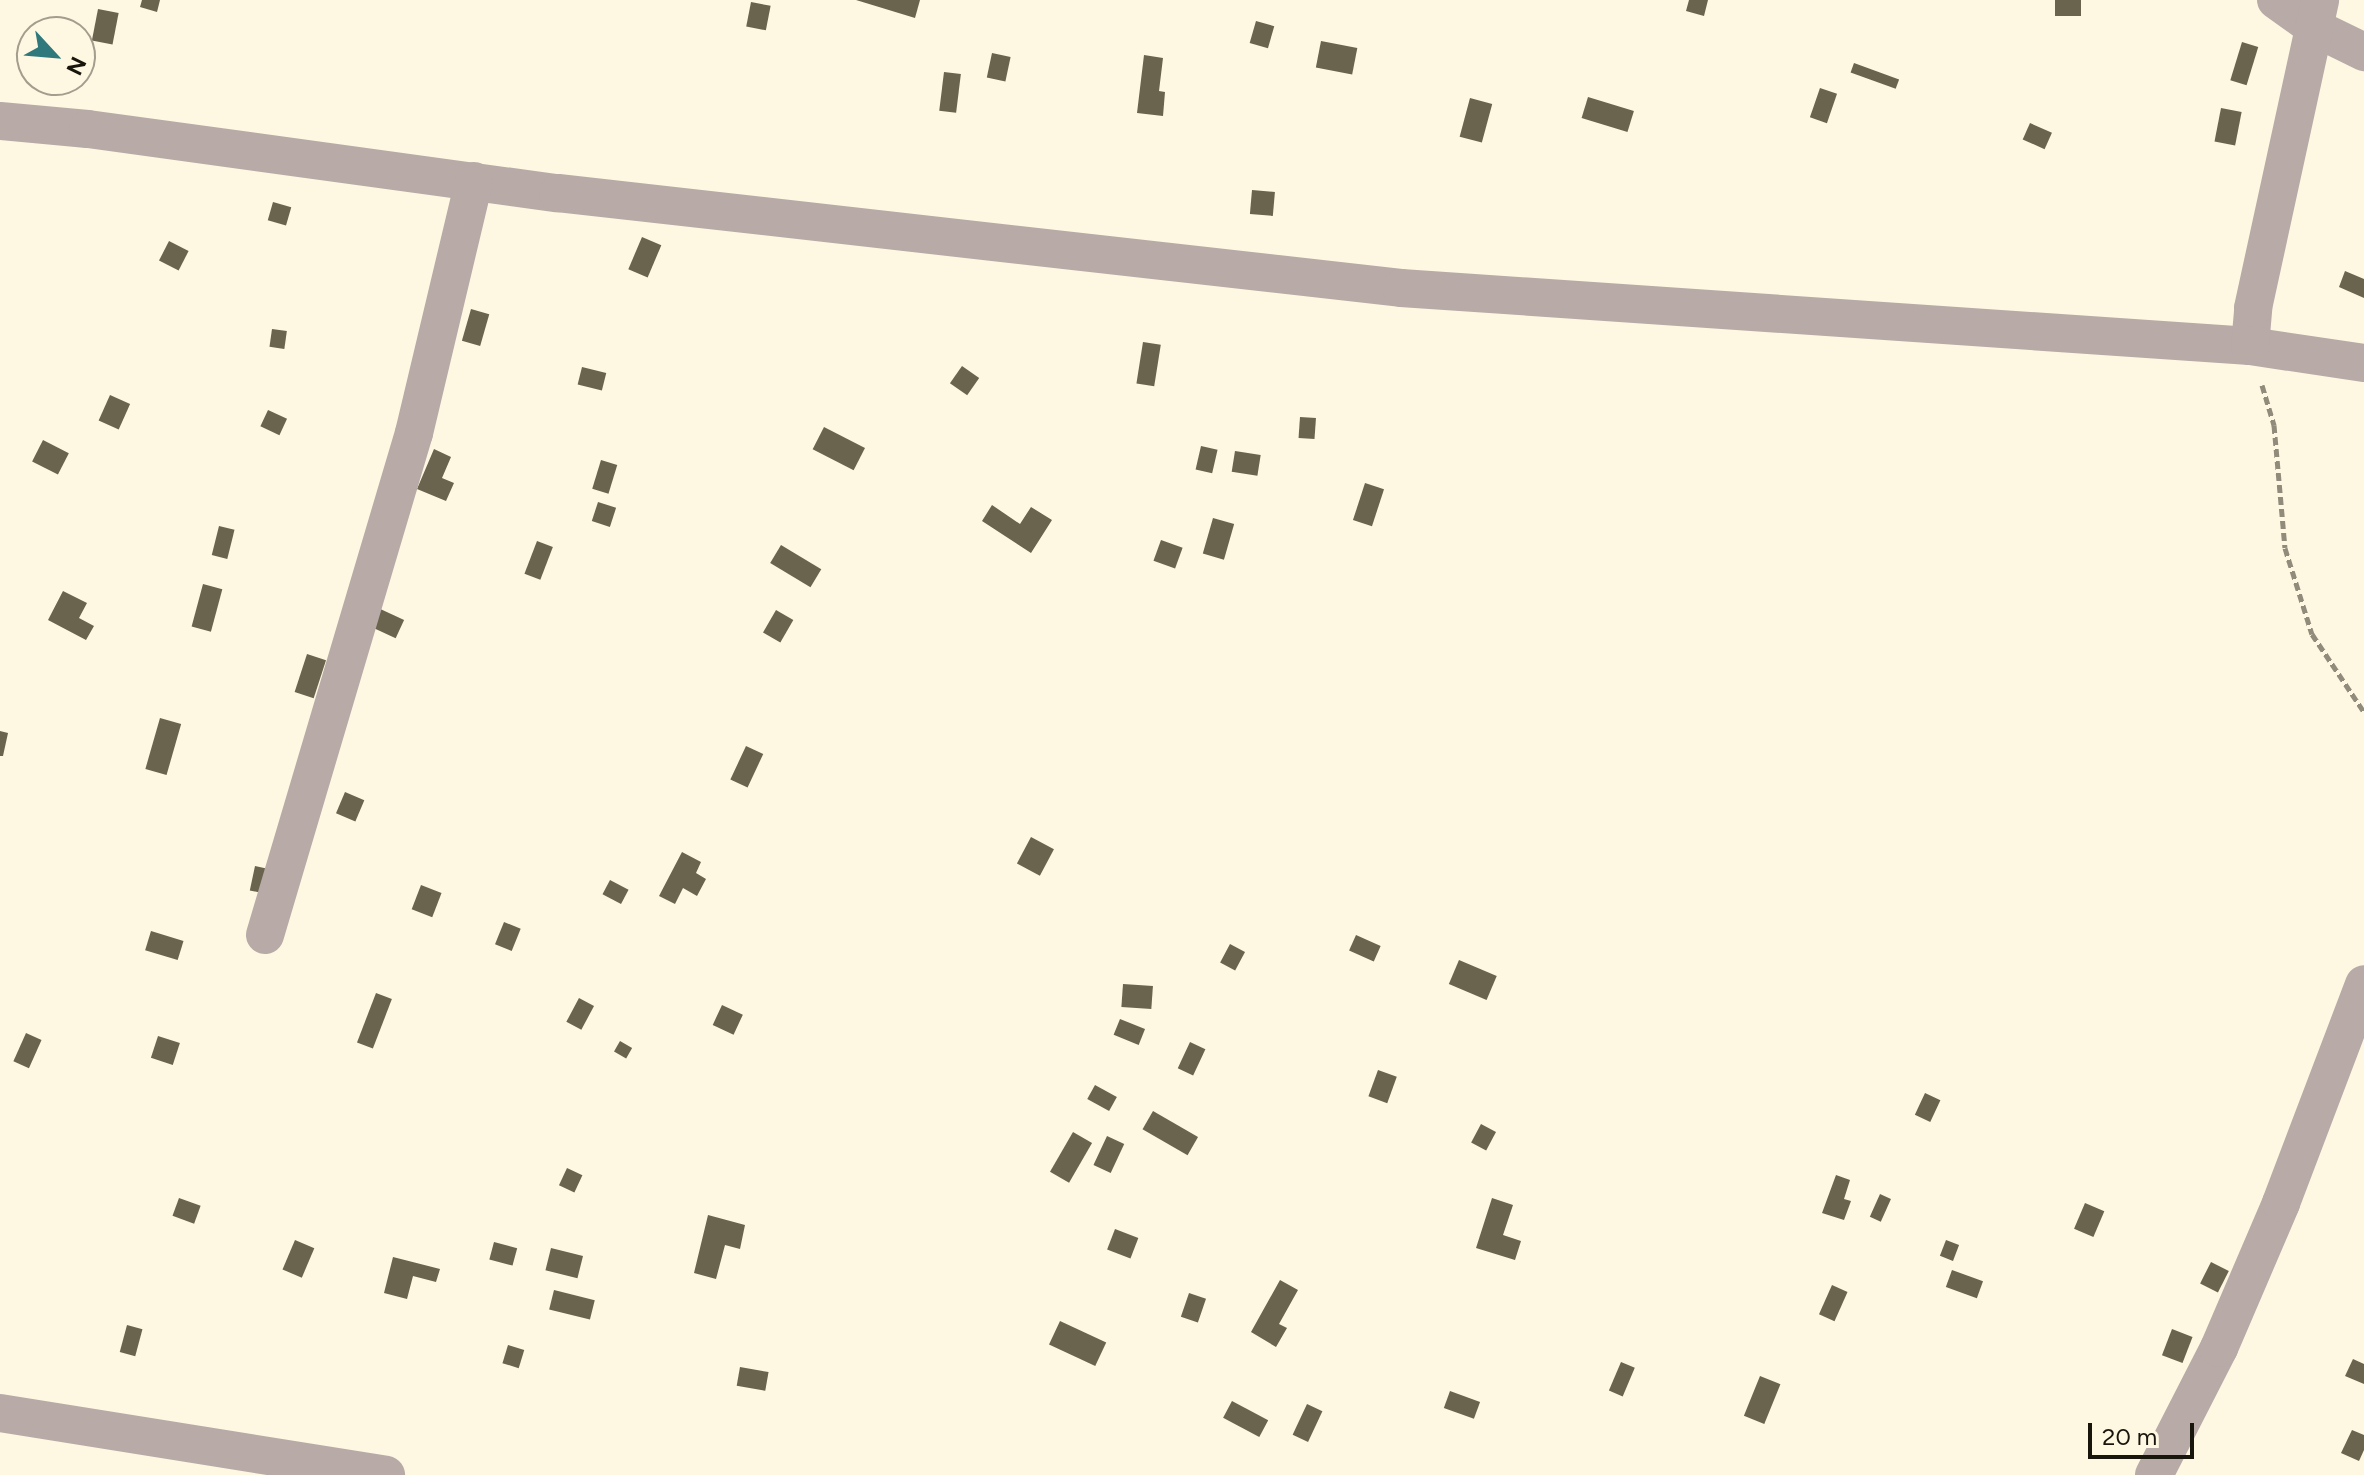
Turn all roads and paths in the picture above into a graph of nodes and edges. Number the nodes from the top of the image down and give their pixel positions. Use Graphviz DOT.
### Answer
graph roads {
  1 [pos="2276,0"];
  2 [pos="2317,14"];
  3 [pos="2364,52"];
  4 [pos="0,121"];
  5 [pos="474,181"];
  6 [pos="2250,346"];
  7 [pos="2364,363"];
  8 [pos="2364,712"];
  9 [pos="265,935"];
  10 [pos="2364,984"];
  11 [pos="0,1413"];
  12 [pos="386,1475"];
  13 [pos="2154,1475"];
  1 -- 2 [label="street"];
  2 -- 3 [label="street"];
  2 -- 6 [label="street"];
  4 -- 5 [label="street"];
  5 -- 6 [label="street"];
  5 -- 9 [label="street"];
  6 -- 7 [label="street"];
  6 -- 8 [label="path"];
  10 -- 13 [label="street"];
  11 -- 12 [label="street"];
}
